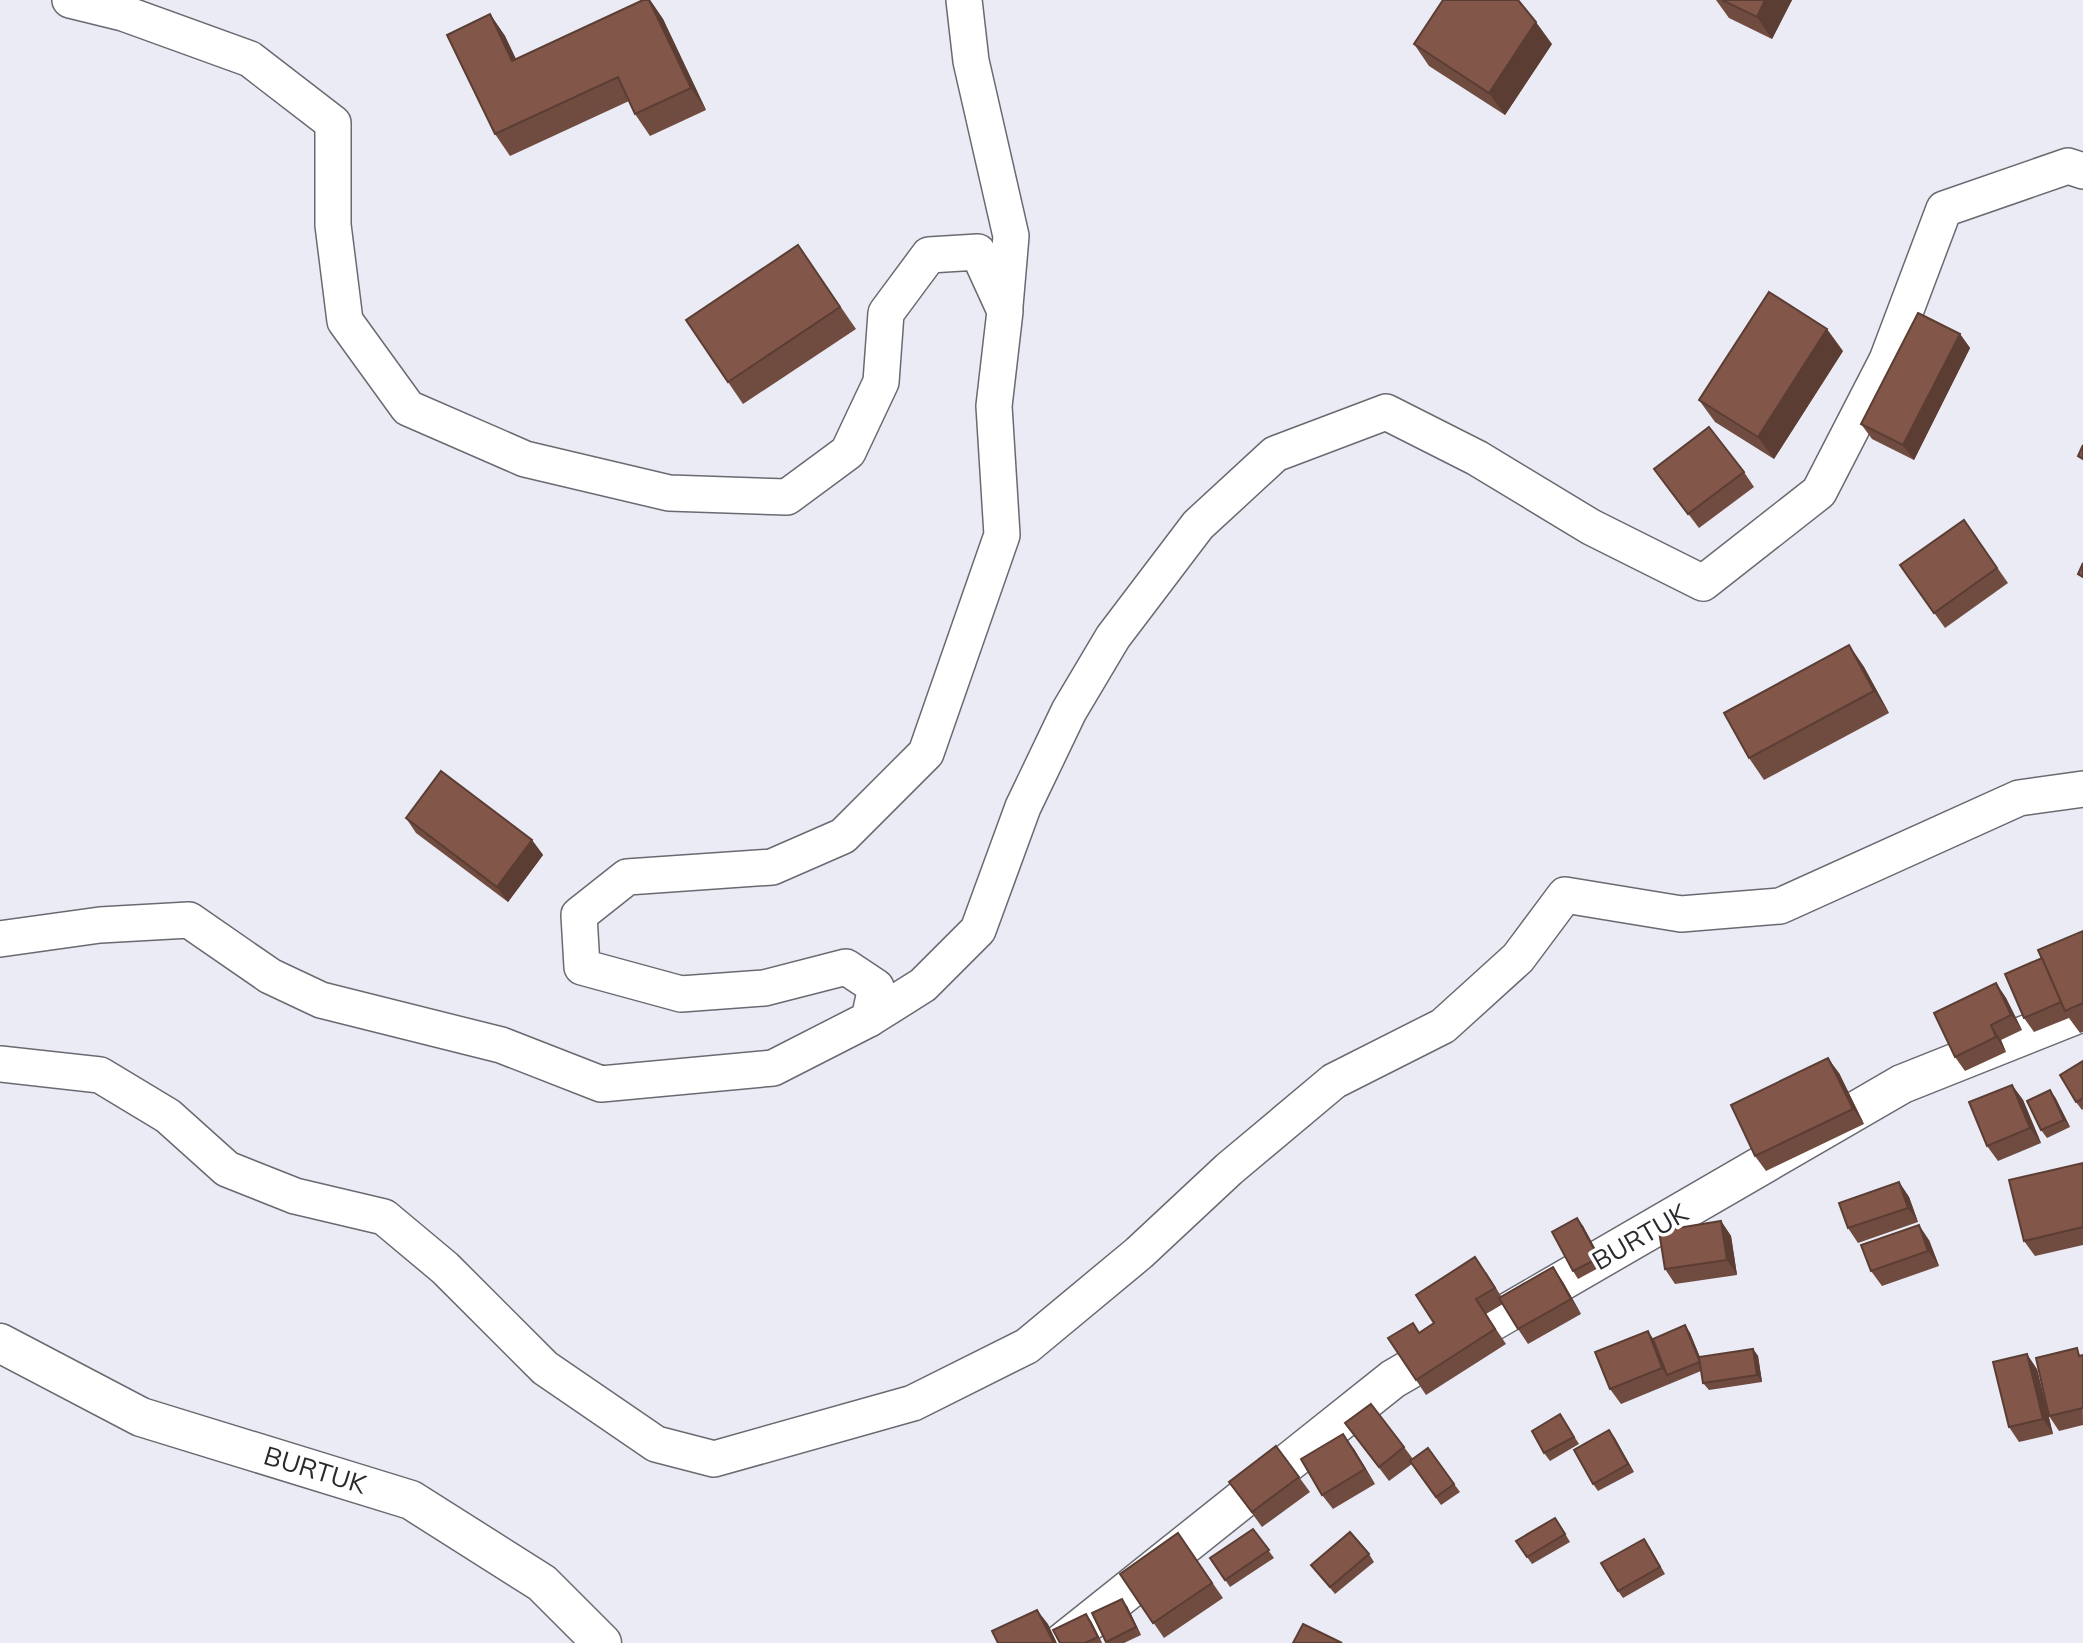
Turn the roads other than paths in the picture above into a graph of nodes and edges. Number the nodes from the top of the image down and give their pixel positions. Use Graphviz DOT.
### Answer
graph roads {
  1 [pos="70,0"];
  2 [pos="964,0"];
  3 [pos="2083,172"];
  4 [pos="1005,311"];
  5 [pos="2083,789"];
  6 [pos="0,939"];
  7 [pos="2083,1012"];
  8 [pos="869,1019"];
  9 [pos="0,1064"];
  10 [pos="0,1343"];
  11 [pos="602,1643"];
  12 [pos="1062,1643"];
  1 -- 4 [label="street"];
  2 -- 4 [label="street"];
  3 -- 8 [label="street"];
  4 -- 8 [label="street"];
  5 -- 9 [label="street"];
  6 -- 8 [label="street"];
  7 -- 12 [label="main road, BURTUK"];
  10 -- 11 [label="main road, BURTUK"];
}
